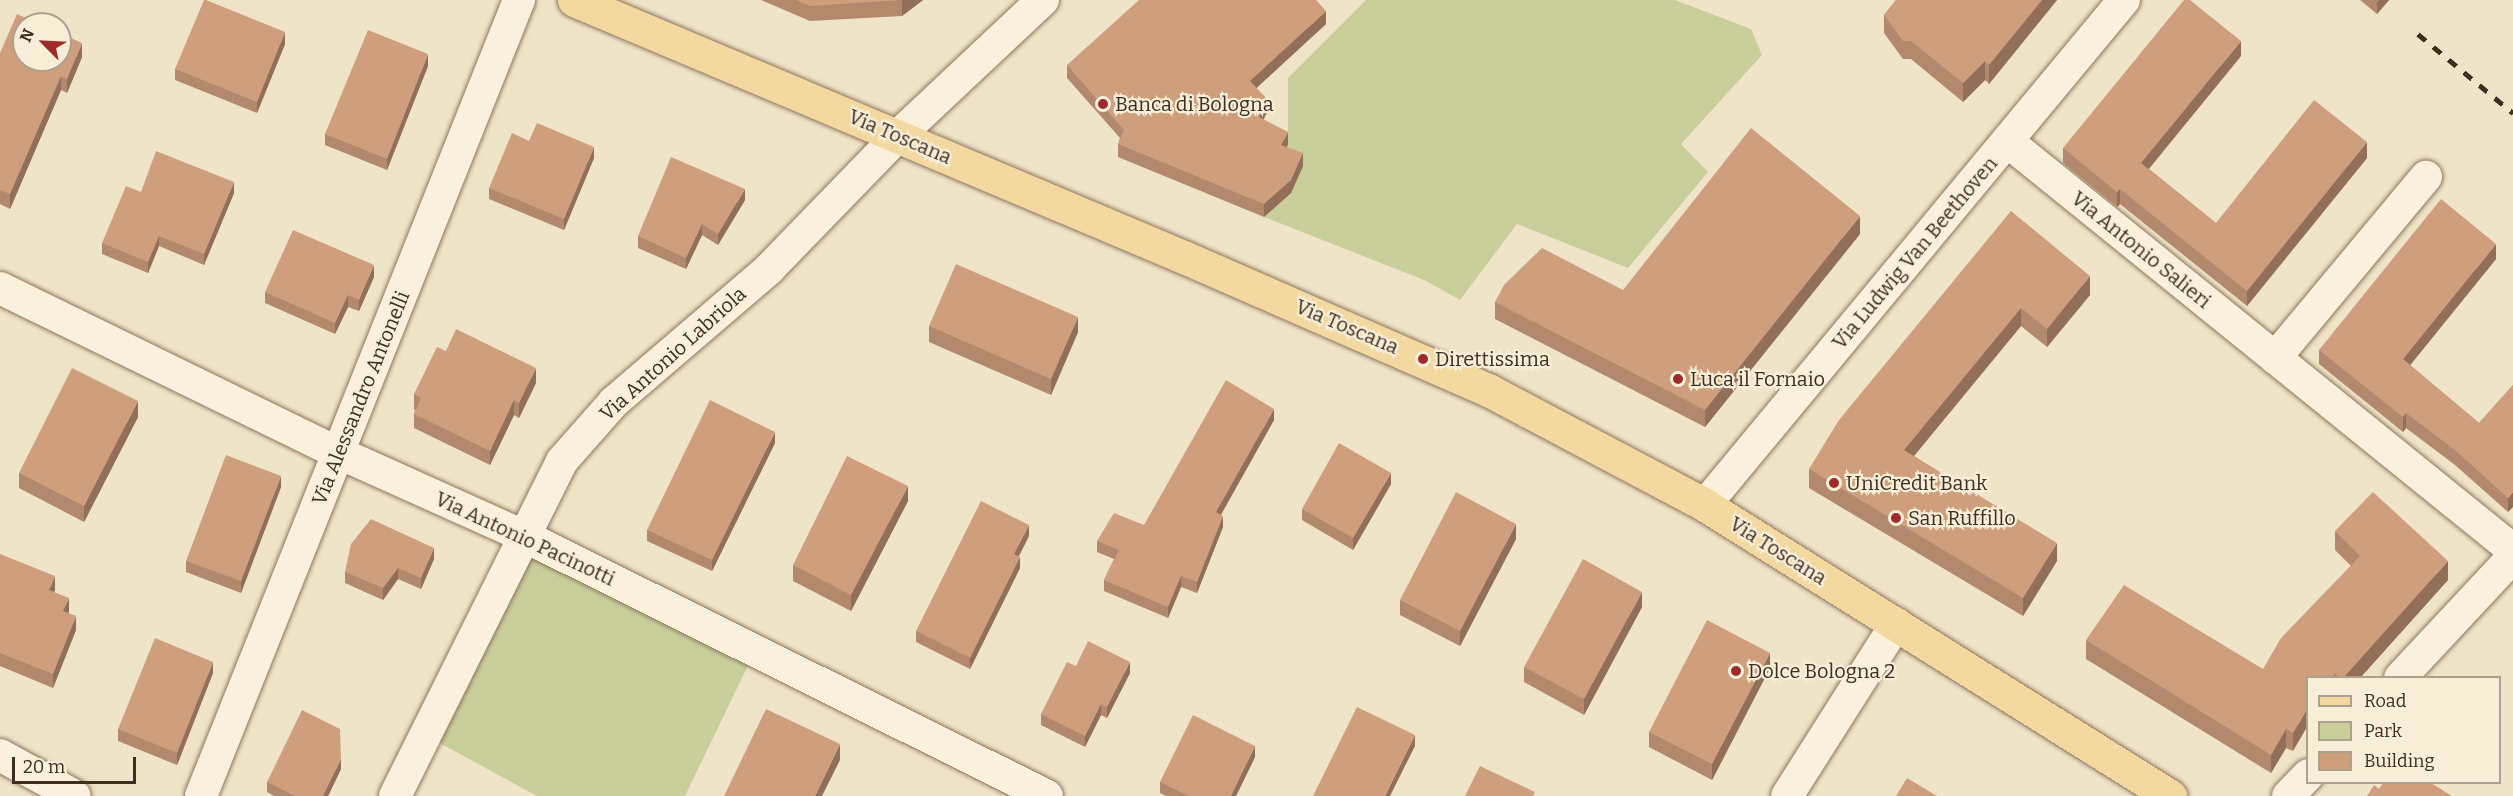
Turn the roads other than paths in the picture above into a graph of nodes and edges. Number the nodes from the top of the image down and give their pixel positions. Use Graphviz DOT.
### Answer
graph roads {
  1 [pos="519,0"];
  2 [pos="574,0"];
  3 [pos="1042,0"];
  4 [pos="2124,0"];
  5 [pos="898,136"];
  6 [pos="2007,141"];
  7 [pos="2426,177"];
  8 [pos="0,288"];
  9 [pos="2275,358"];
  10 [pos="339,453"];
  11 [pos="1706,505"];
  12 [pos="524,536"];
  13 [pos="2513,550"];
  14 [pos="2513,557"];
  15 [pos="1896,624"];
  16 [pos="2402,676"];
  17 [pos="0,755"];
  18 [pos="2306,776"];
  19 [pos="75,796"];
  20 [pos="201,796"];
  21 [pos="395,796"];
  22 [pos="1047,796"];
  23 [pos="1787,796"];
  24 [pos="2170,796"];
  25 [pos="2288,796"];
  1 -- 10 [label="street, Via Alessandro Antonelli"];
  2 -- 5 [label="main road, Via Toscana"];
  3 -- 5 [label="street, Via Antonio Labriola"];
  4 -- 6 [label="street, Via Ludwig Van Beethoven"];
  5 -- 11 [label="main road, Via Toscana"];
  5 -- 12 [label="street, Via Antonio Labriola"];
  6 -- 9 [label="street, Via Antonio Salieri"];
  6 -- 11 [label="street, Via Ludwig Van Beethoven"];
  7 -- 9 [label="street"];
  8 -- 10 [label="street, Via Antonio Pacinotti"];
  9 -- 13 [label="street, Via Antonio Salieri"];
  10 -- 12 [label="street, Via Antonio Pacinotti"];
  10 -- 20 [label="street, Via Alessandro Antonelli"];
  11 -- 15 [label="main road, Via Toscana"];
  12 -- 21 [label="street, Via Antonio Labriola"];
  12 -- 22 [label="street, Via Antonio Pacinotti"];
  14 -- 16 [label="street"];
  15 -- 23 [label="street"];
  15 -- 24 [label="main road, Via Toscana"];
  17 -- 19 [label="street"];
  18 -- 25 [label="street"];
}
